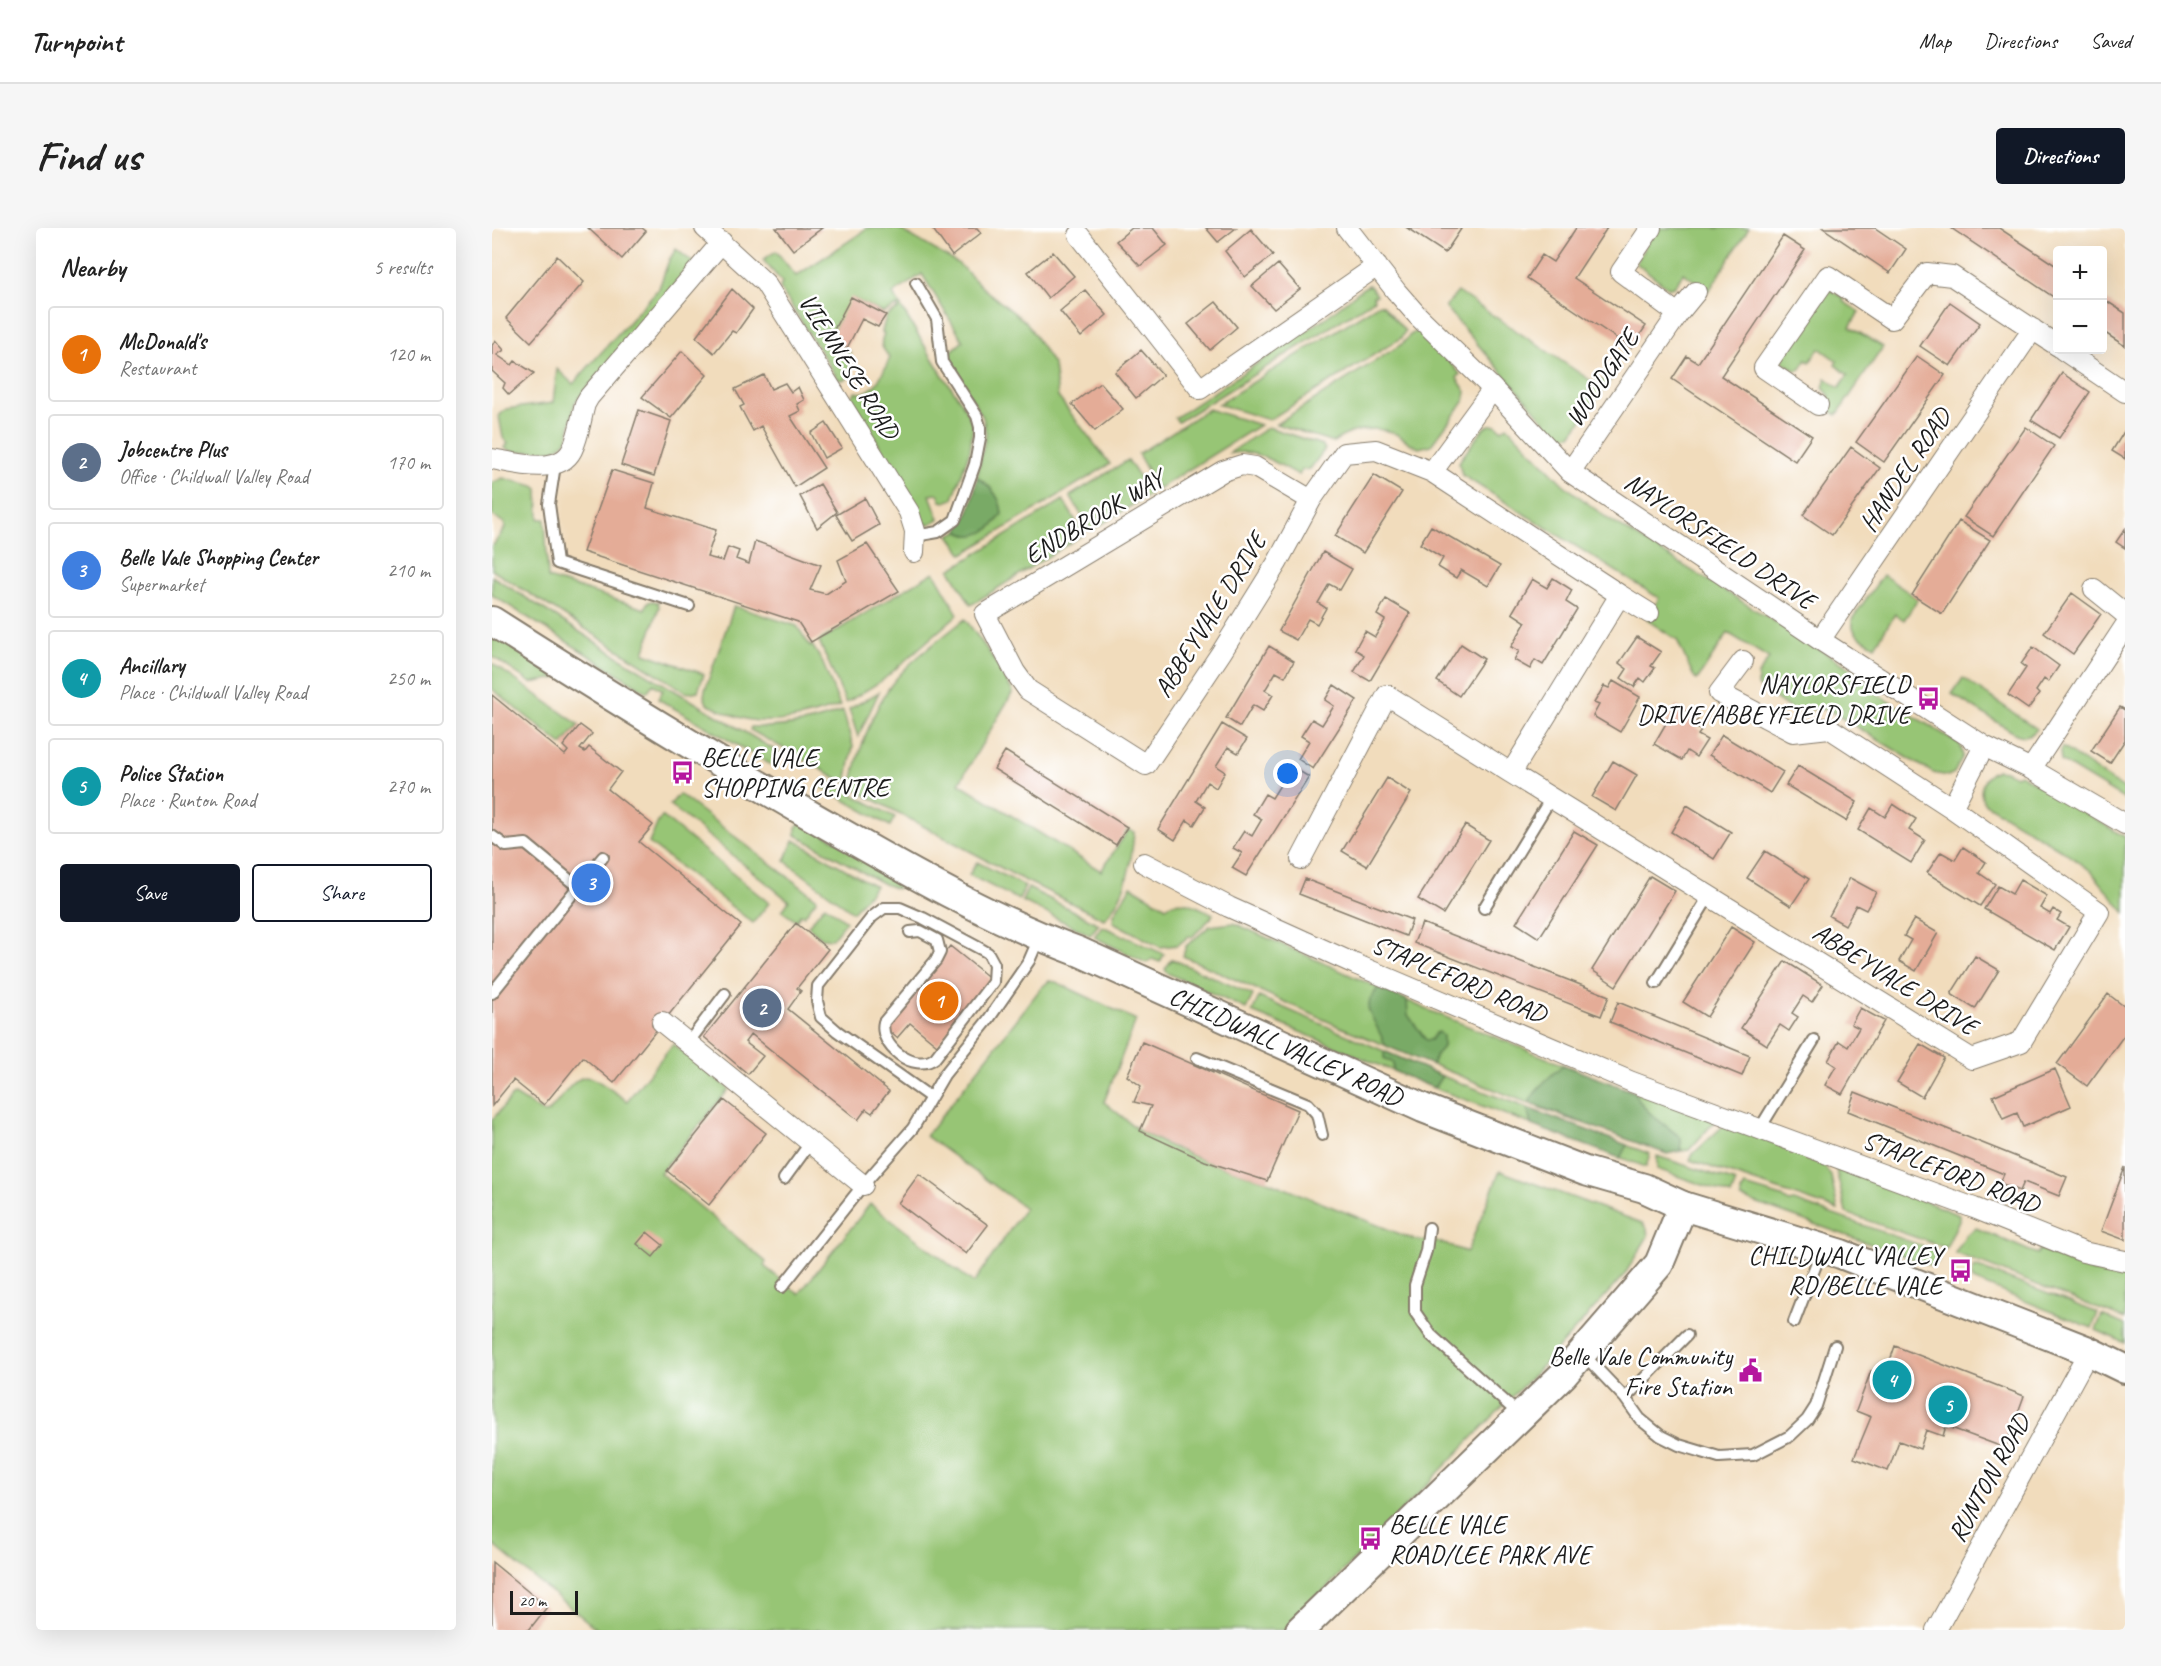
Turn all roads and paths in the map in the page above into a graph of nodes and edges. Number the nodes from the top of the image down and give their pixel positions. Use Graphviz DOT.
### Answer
graph roads {
  1 [pos="705,228"];
  2 [pos="1347,228"];
  3 [pos="1652,228"];
  4 [pos="1078,235"];
  5 [pos="722,242"];
  6 [pos="1377,266"];
  7 [pos="916,283"];
  8 [pos="1696,292"];
  9 [pos="1678,314"];
  10 [pos="2033,329"];
  11 [pos="2053,343"];
  12 [pos="2069,354"];
  13 [pos="1493,389"];
  14 [pos="2125,392"];
  15 [pos="1818,405"];
  16 [pos="492,459"];
  17 [pos="555,465"];
  18 [pos="1432,472"];
  19 [pos="1570,472"];
  20 [pos="1311,500"];
  21 [pos="914,544"];
  22 [pos="2094,589"];
  23 [pos="1620,595"];
  24 [pos="689,606"];
  25 [pos="1649,613"];
  26 [pos="2125,614"];
  27 [pos="492,621"];
  28 [pos="2125,626"];
  29 [pos="1820,640"];
  30 [pos="1743,661"];
  31 [pos="1028,690"];
  32 [pos="1984,746"];
  33 [pos="2031,769"];
  34 [pos="1511,773"];
  35 [pos="1551,798"];
  36 [pos="1952,808"];
  37 [pos="2125,824"];
  38 [pos="492,836"];
  39 [pos="603,857"];
  40 [pos="1301,859"];
  41 [pos="1144,863"];
  42 [pos="578,887"];
  43 [pos="1709,896"];
  44 [pos="1484,908"];
  45 [pos="910,932"];
  46 [pos="1039,937"];
  47 [pos="1656,983"];
  48 [pos="492,993"];
  49 [pos="725,994"];
  50 [pos="663,1022"];
  51 [pos="1814,1040"];
  52 [pos="688,1043"];
  53 [pos="1197,1058"];
  54 [pos="930,1097"];
  55 [pos="1759,1130"];
  56 [pos="1322,1135"];
  57 [pos="811,1142"];
  58 [pos="784,1179"];
  59 [pos="863,1185"];
  60 [pos="1683,1206"];
  61 [pos="1429,1228"];
  62 [pos="1822,1248"];
  63 [pos="2125,1261"];
  64 [pos="782,1287"];
  65 [pos="1794,1322"];
  66 [pos="1687,1335"];
  67 [pos="1835,1347"];
  68 [pos="2089,1351"];
  69 [pos="1582,1353"];
  70 [pos="2125,1369"];
  71 [pos="1626,1398"];
  72 [pos="1521,1416"];
  73 [pos="1310,1627"];
  74 [pos="1936,1630"];
  1 -- 5 [label="street, VIENNESE ROAD"];
  2 -- 6 [label="street, NAYLORSFIELD DRIVE"];
  3 -- 9 [label="street"];
  4 -- 6 [label="street"];
  5 -- 17 [label="street"];
  5 -- 21 [label="street, VIENNESE ROAD"];
  6 -- 13 [label="street, NAYLORSFIELD DRIVE"];
  7 -- 21 [label="lane"];
  8 -- 9 [label="street, WOODGATE"];
  9 -- 19 [label="street, WOODGATE"];
  10 -- 11 [label="street"];
  10 -- 15 [label="street"];
  10 -- 29 [label="street, HANDEL ROAD"];
  12 -- 14 [label="street"];
  13 -- 18 [label="street"];
  13 -- 19 [label="street, NAYLORSFIELD DRIVE"];
  16 -- 17 [label="street"];
  17 -- 24 [label="lane"];
  18 -- 20 [label="street, ABBEYVALE DRIVE"];
  18 -- 23 [label="street, ABBEYVALE DRIVE"];
  19 -- 29 [label="street, NAYLORSFIELD DRIVE"];
  20 -- 31 [label="street, ABBEYVALE DRIVE"];
  20 -- 31 [label="street, ENDBROOK WAY"];
  22 -- 26 [label="street"];
  23 -- 25 [label="street, ABBEYVALE DRIVE"];
  23 -- 34 [label="street"];
  27 -- 46 [label="main road, CHILDWALL VALLEY ROAD"];
  28 -- 33 [label="street"];
  29 -- 32 [label="street, NAYLORSFIELD DRIVE"];
  30 -- 36 [label="street, ABBEYVALE DRIVE"];
  32 -- 33 [label="street, NAYLORSFIELD DRIVE"];
  32 -- 36 [label="street"];
  33 -- 37 [label="street, NAYLORSFIELD DRIVE"];
  34 -- 35 [label="street, ABBEYVALE DRIVE"];
  34 -- 40 [label="street, ABBEYVALE DRIVE"];
  35 -- 43 [label="street, ABBEYVALE DRIVE"];
  35 -- 44 [label="lane"];
  36 -- 43 [label="street, ABBEYVALE DRIVE"];
  38 -- 42 [label="lane"];
  39 -- 42 [label="lane"];
  41 -- 55 [label="street, STAPLEFORD ROAD"];
  42 -- 48 [label="lane"];
  43 -- 47 [label="lane"];
  45 -- 54 [label="lane"];
  46 -- 54 [label="lane"];
  46 -- 60 [label="main road, CHILDWALL VALLEY ROAD"];
  49 -- 52 [label="lane"];
  50 -- 52 [label="street"];
  51 -- 55 [label="lane"];
  52 -- 57 [label="street"];
  53 -- 56 [label="lane"];
  54 -- 59 [label="lane"];
  55 -- 63 [label="street, STAPLEFORD ROAD"];
  57 -- 58 [label="lane"];
  57 -- 59 [label="street"];
  59 -- 64 [label="lane"];
  60 -- 62 [label="main road, CHILDWALL VALLEY ROAD"];
  60 -- 69 [label="main road"];
  61 -- 72 [label="lane"];
  62 -- 65 [label="lane"];
  62 -- 68 [label="main road, CHILDWALL VALLEY ROAD"];
  66 -- 71 [label="lane"];
  67 -- 71 [label="lane"];
  68 -- 70 [label="main road, CHILDWALL VALLEY ROAD"];
  68 -- 74 [label="street, RUNTON ROAD"];
  69 -- 71 [label="lane"];
  69 -- 72 [label="main road"];
  72 -- 73 [label="main road"];
}
